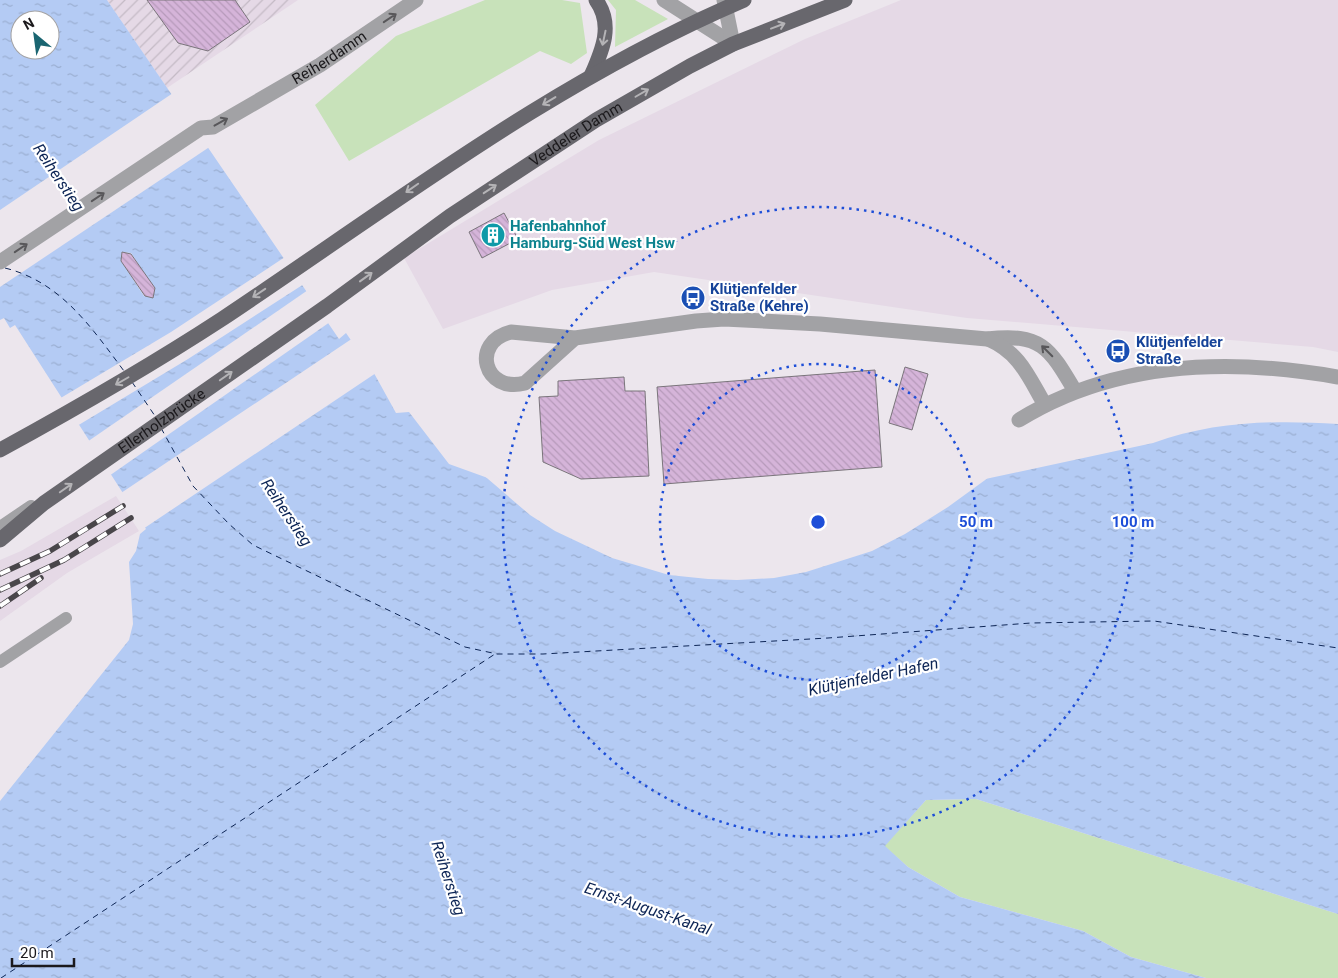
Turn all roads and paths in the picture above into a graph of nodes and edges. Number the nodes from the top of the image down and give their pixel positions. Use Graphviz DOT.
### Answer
graph roads {
  1 [pos="416,0"];
  2 [pos="596,0"];
  3 [pos="664,0"];
  4 [pos="744,0"];
  5 [pos="846,0"];
  6 [pos="725,4"];
  7 [pos="697,21"];
  8 [pos="733,44"];
  9 [pos="591,76"];
  10 [pos="0,262"];
  11 [pos="327,306"];
  12 [pos="575,338"];
  13 [pos="987,339"];
  14 [pos="1338,377"];
  15 [pos="1075,391"];
  16 [pos="1045,405"];
  17 [pos="1018,420"];
  18 [pos="0,450"];
  19 [pos="47,496"];
  20 [pos="0,527"];
  21 [pos="0,540"];
  22 [pos="66,618"];
  23 [pos="0,662"];
  10 -- 1 [label="street, Reiherdamm, one-way"];
  2 -- 9 [label="main road, one-way"];
  3 -- 7 [label="street"];
  4 -- 6 [label="main road"];
  8 -- 5 [label="main road, Veddeler Damm, one-way"];
  6 -- 7 [label="main road"];
  6 -- 8 [label="street"];
  7 -- 8 [label="street"];
  7 -- 9 [label="main road"];
  11 -- 8 [label="main road, Veddeler Damm, one-way"];
  9 -- 18 [label="main road, one-way"];
  21 -- 11 [label="main road, Ellerholzbrücke, one-way"];
  12 -- 12 [label="street"];
  12 -- 13 [label="street"];
  15 -- 13 [label="street, one-way"];
  13 -- 16 [label="street"];
  14 -- 15 [label="street"];
  15 -- 16 [label="street"];
  16 -- 17 [label="street"];
  19 -- 20 [label="lane"];
  22 -- 23 [label="lane"];
}
